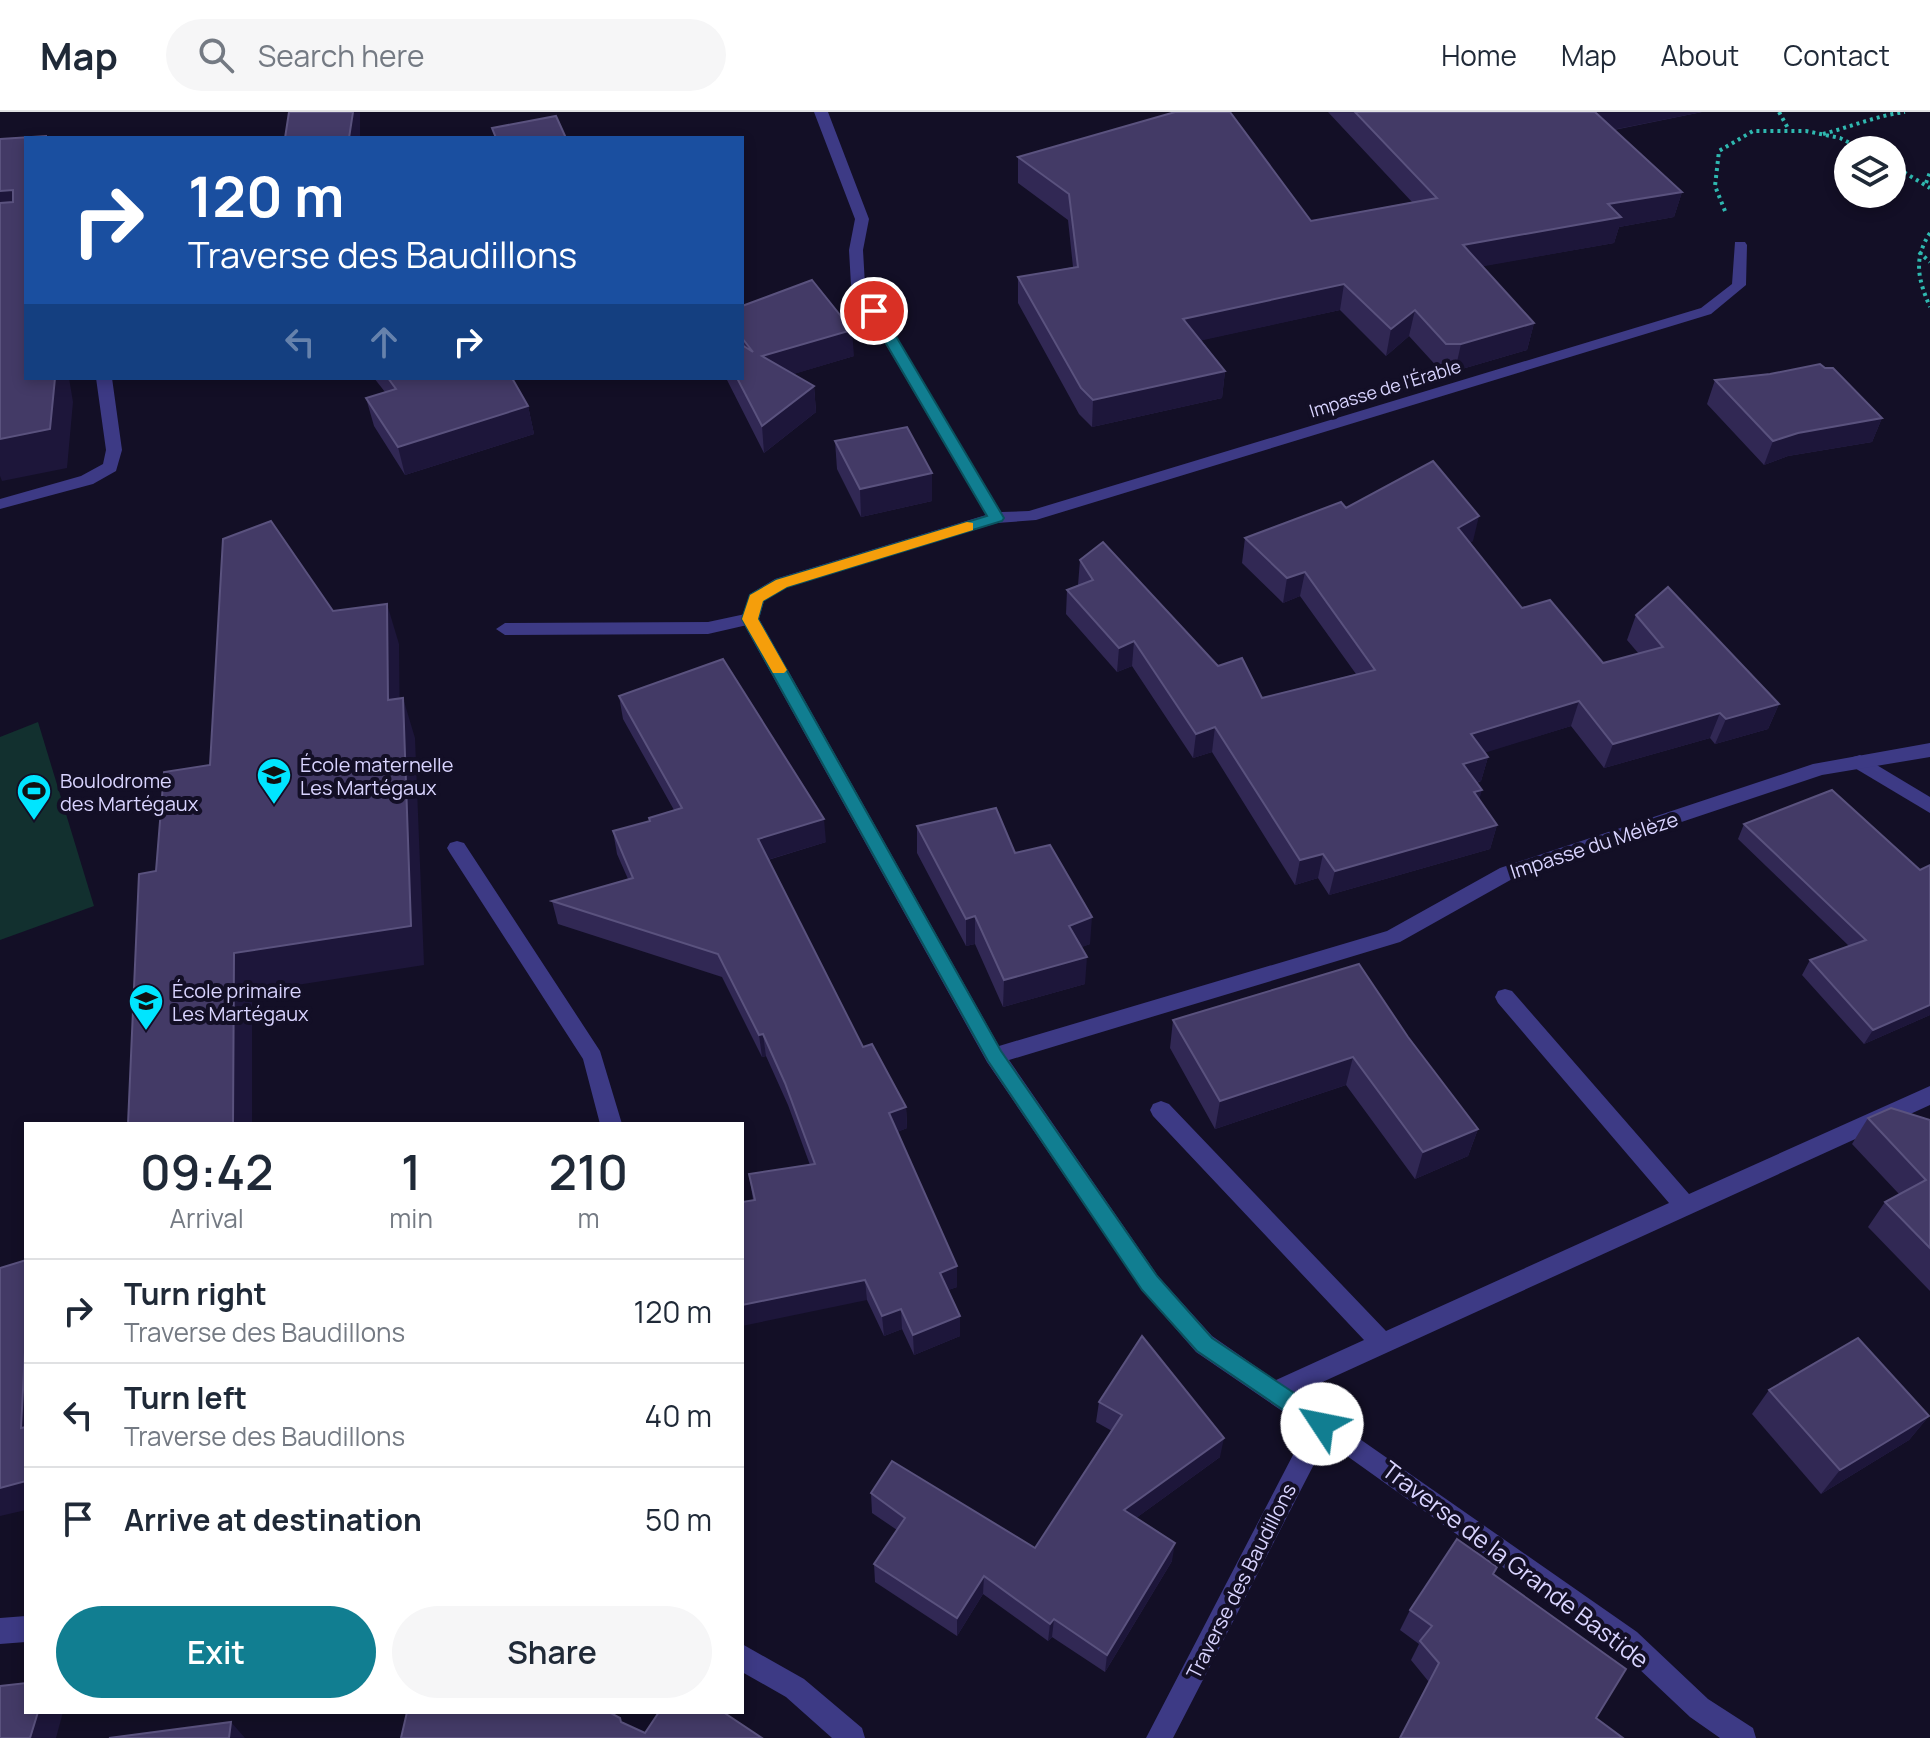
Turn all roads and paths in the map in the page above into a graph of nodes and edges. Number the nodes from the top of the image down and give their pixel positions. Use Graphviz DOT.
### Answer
graph roads {
  1 [pos="821,112"];
  2 [pos="1779,112"];
  3 [pos="1905,112"];
  4 [pos="1790,131"];
  5 [pos="1823,135"];
  6 [pos="1834,137"];
  7 [pos="1906,172"];
  8 [pos="1930,172"];
  9 [pos="1926,183"];
  10 [pos="1930,188"];
  11 [pos="1930,233"];
  12 [pos="1740,245"];
  13 [pos="1918,252"];
  14 [pos="1930,262"];
  15 [pos="1930,307"];
  16 [pos="104,380"];
  17 [pos="0,504"];
  18 [pos="996,518"];
  19 [pos="750,619"];
  20 [pos="505,629"];
  21 [pos="1930,750"];
  22 [pos="1860,762"];
  23 [pos="1930,806"];
  24 [pos="457,848"];
  25 [pos="1505,997"];
  26 [pos="994,1056"];
  27 [pos="1930,1095"];
  28 [pos="1161,1110"];
  29 [pos="610,1122"];
  30 [pos="1686,1206"];
  31 [pos="1382,1343"];
  32 [pos="1275,1392"];
  33 [pos="1322,1424"];
  34 [pos="24,1629"];
  35 [pos="0,1631"];
  36 [pos="744,1658"];
  37 [pos="852,1738"];
  38 [pos="1159,1738"];
  39 [pos="1743,1738"];
  1 -- 18 [label="street"];
  2 -- 4 [label="path"];
  3 -- 5 [label="path"];
  4 -- 5 [label="path"];
  4 -- 12 [label="path"];
  5 -- 6 [label="path"];
  7 -- 9 [label="path"];
  8 -- 9 [label="path"];
  9 -- 10 [label="path"];
  11 -- 13 [label="path"];
  12 -- 18 [label="street, Impasse de l'Érable"];
  13 -- 14 [label="path"];
  13 -- 15 [label="path"];
  16 -- 17 [label="street"];
  18 -- 19 [label="street"];
  19 -- 20 [label="street"];
  19 -- 26 [label="street"];
  21 -- 22 [label="street, Impasse du Mélèze"];
  22 -- 23 [label="street"];
  22 -- 26 [label="street, Impasse du Mélèze"];
  24 -- 29 [label="street"];
  25 -- 30 [label="street"];
  26 -- 32 [label="street"];
  27 -- 30 [label="street"];
  28 -- 31 [label="street"];
  30 -- 31 [label="street"];
  31 -- 32 [label="street"];
  32 -- 33 [label="street"];
  33 -- 38 [label="street, Traverse des Baudillons"];
  33 -- 39 [label="street, Traverse de la Grande Bastide"];
  34 -- 35 [label="street"];
  36 -- 37 [label="street"];
}
